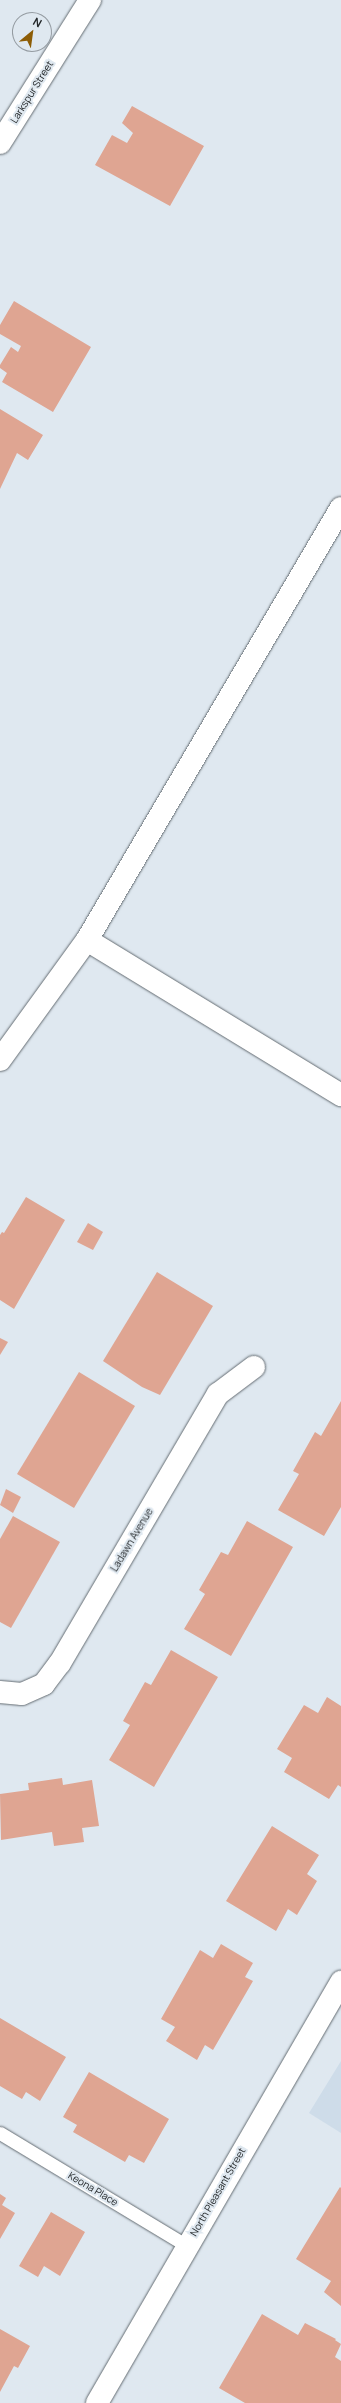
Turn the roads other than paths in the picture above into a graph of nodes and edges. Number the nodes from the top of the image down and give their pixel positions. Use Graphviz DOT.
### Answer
graph roads {
  1 [pos="90,0"];
  2 [pos="0,143"];
  3 [pos="341,508"];
  4 [pos="88,940"];
  5 [pos="0,1060"];
  6 [pos="341,1095"];
  7 [pos="254,1367"];
  8 [pos="0,1692"];
  9 [pos="341,1982"];
  10 [pos="0,2133"];
  11 [pos="186,2245"];
  12 [pos="102,2401"];
  1 -- 2 [label="street, Larkspur Street"];
  3 -- 4 [label="street"];
  4 -- 5 [label="street"];
  4 -- 6 [label="street"];
  7 -- 8 [label="street, Ladawn Avenue"];
  9 -- 11 [label="street, North Pleasant Street"];
  10 -- 11 [label="lane, Keona Place"];
  11 -- 12 [label="street, North Pleasant Street"];
}
